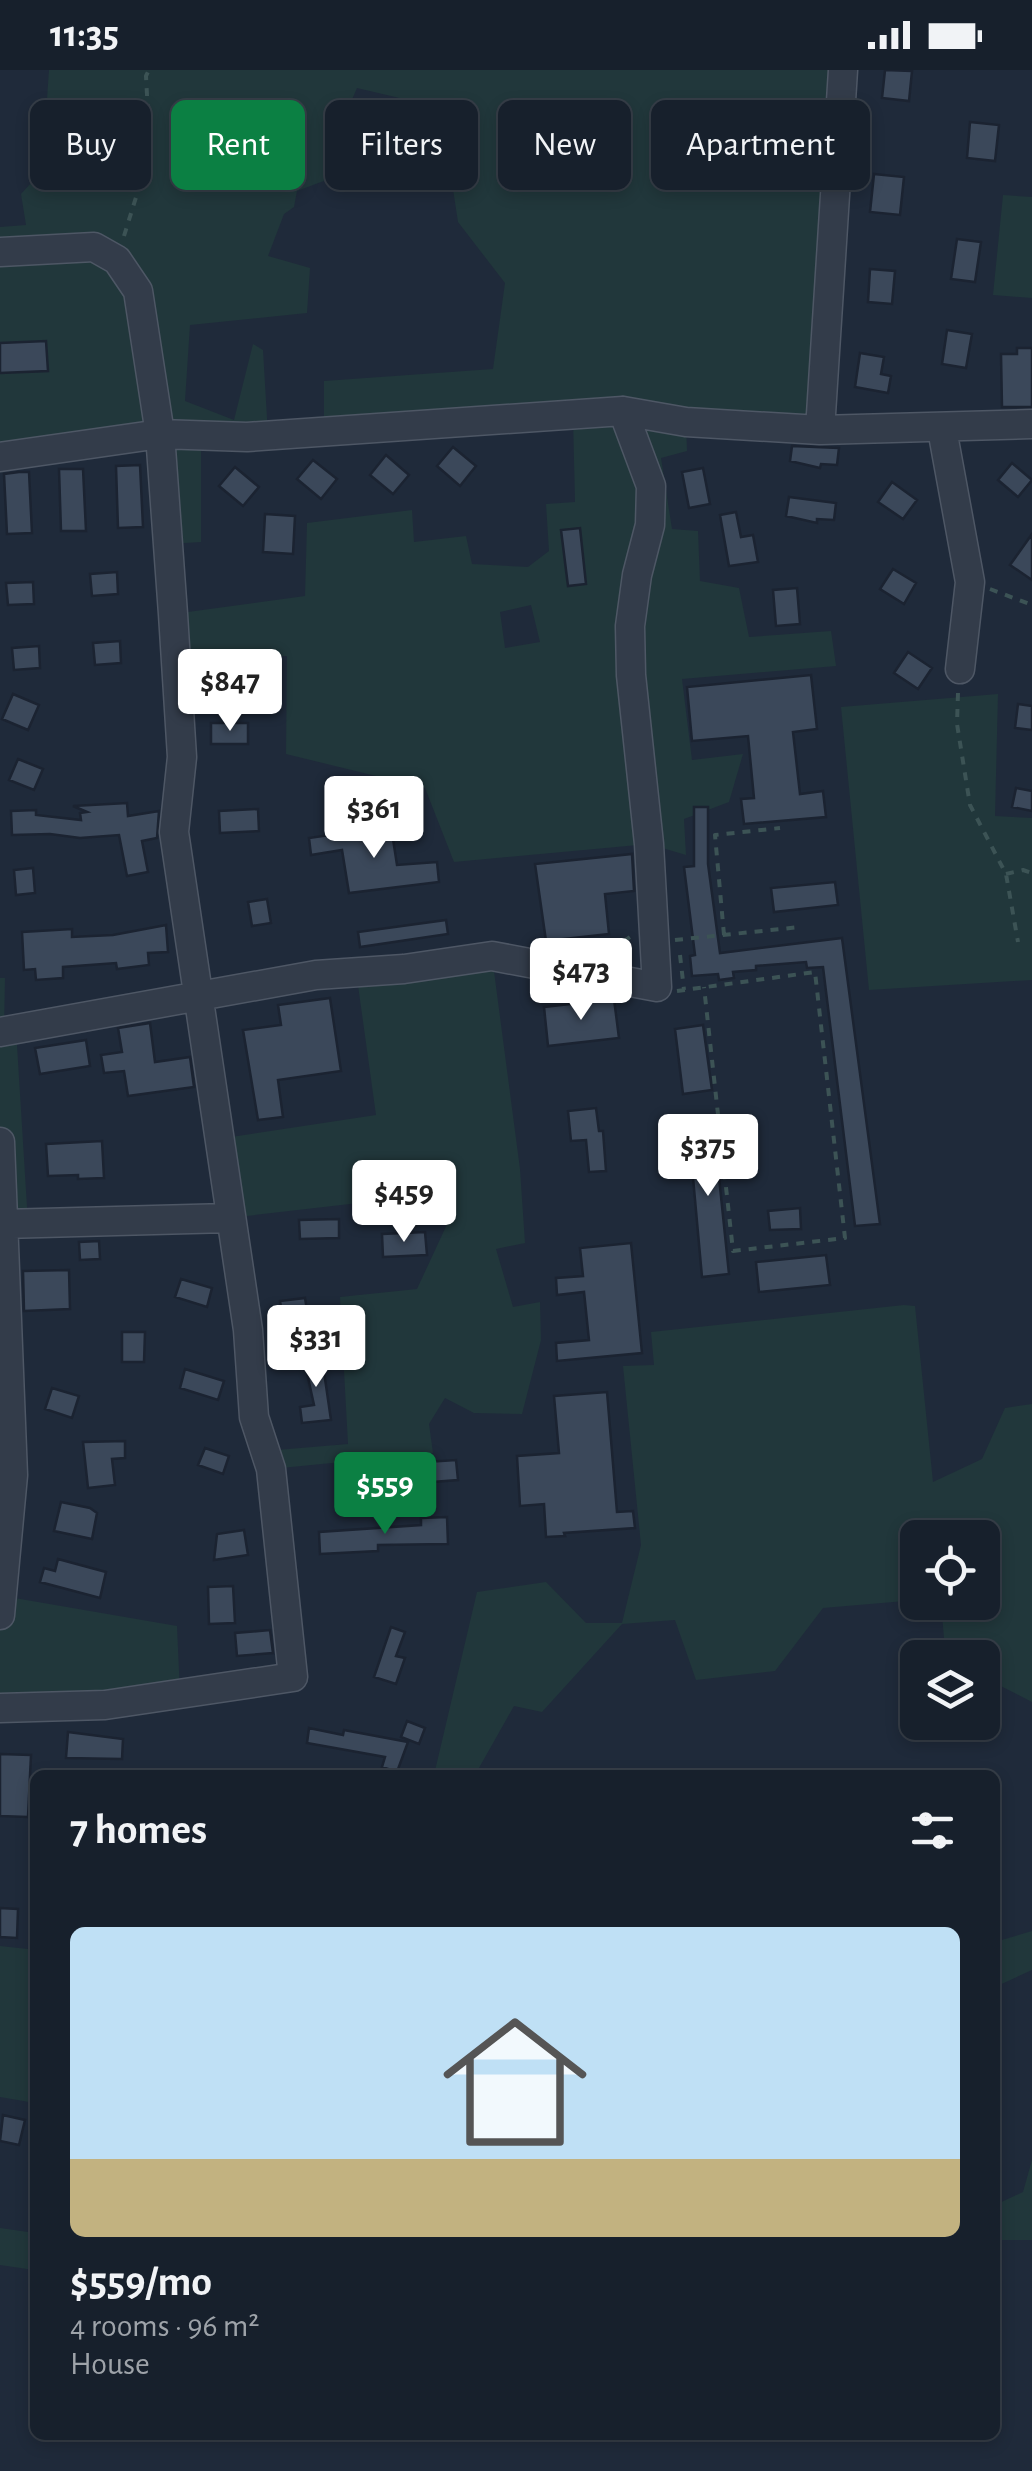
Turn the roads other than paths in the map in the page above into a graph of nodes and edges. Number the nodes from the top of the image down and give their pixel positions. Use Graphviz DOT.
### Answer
graph roads {
  1 [pos="843,70"];
  2 [pos="0,252"];
  3 [pos="623,412"];
  4 [pos="1032,424"];
  5 [pos="942,429"];
  6 [pos="820,430"];
  7 [pos="160,434"];
  8 [pos="0,458"];
  9 [pos="960,669"];
  10 [pos="198,998"];
  11 [pos="0,1032"];
  12 [pos="0,1142"];
  13 [pos="229,1218"];
  14 [pos="3,1224"];
  15 [pos="0,1615"];
  16 [pos="0,1708"];
  1 -- 6 [label="street"];
  2 -- 7 [label="street"];
  3 -- 6 [label="street"];
  3 -- 7 [label="street"];
  3 -- 10 [label="street"];
  4 -- 5 [label="street"];
  5 -- 6 [label="street"];
  5 -- 9 [label="street"];
  7 -- 8 [label="street"];
  7 -- 10 [label="street"];
  10 -- 11 [label="street"];
  10 -- 13 [label="street"];
  12 -- 14 [label="street"];
  13 -- 14 [label="street"];
  13 -- 16 [label="street"];
  14 -- 15 [label="street"];
}
